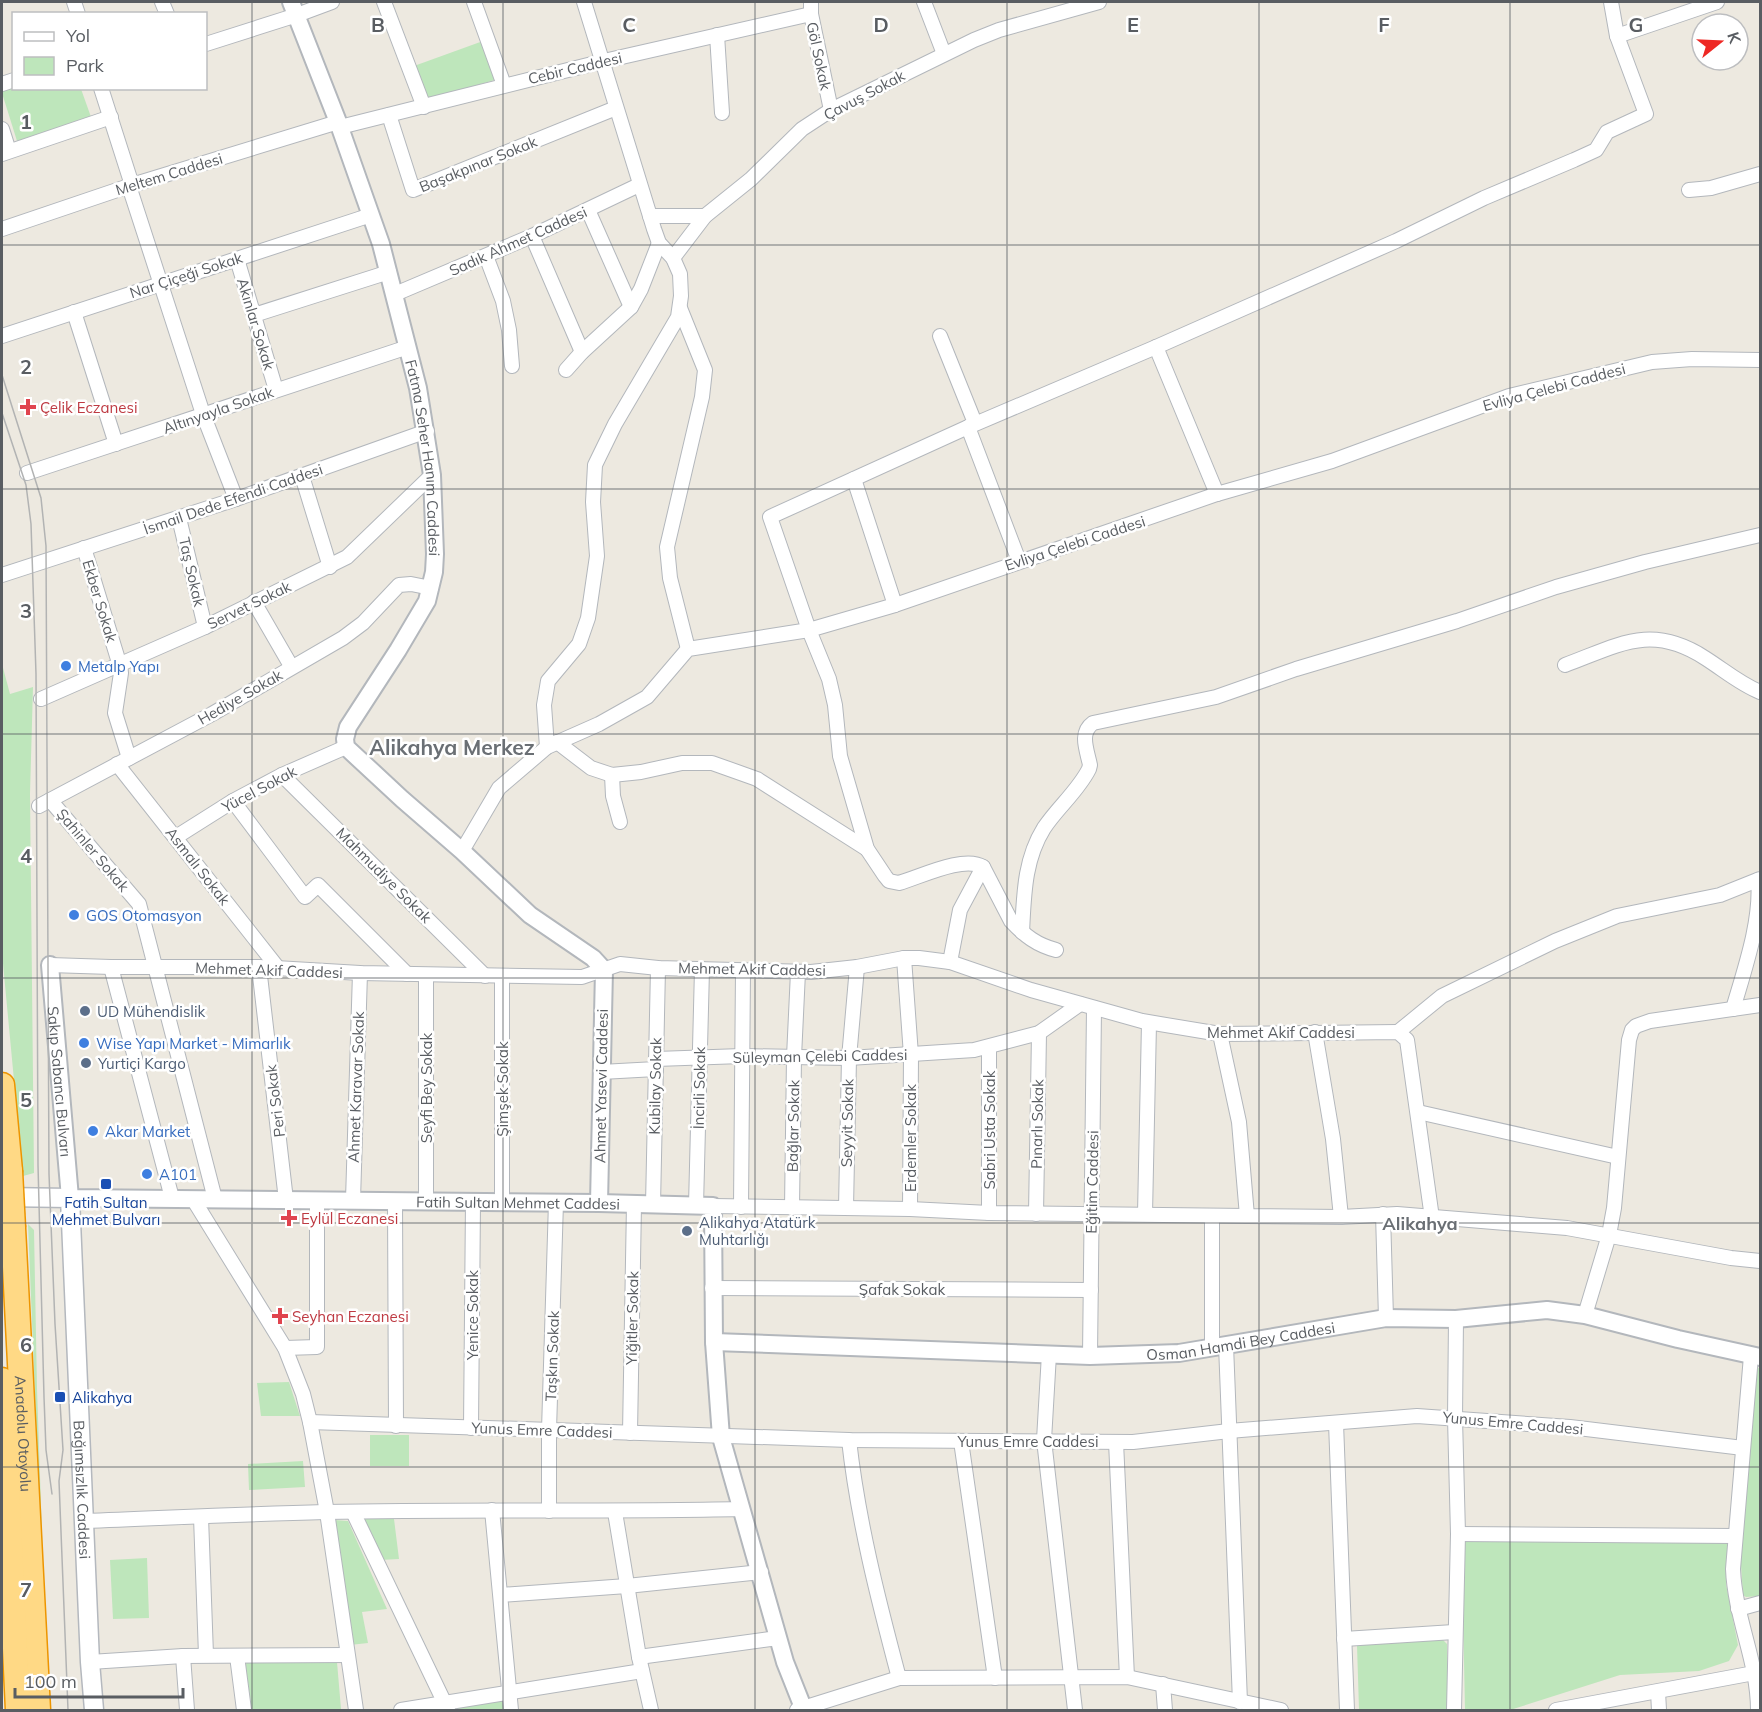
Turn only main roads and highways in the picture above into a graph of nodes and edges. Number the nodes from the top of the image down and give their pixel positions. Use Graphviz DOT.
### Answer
graph roads {
  1 [pos="2,1085"];
  2 [pos="2,1197"];
  3 [pos="70,1198"];
  4 [pos="2,1380"];
  5 [pos="18,1710"];
  6 [pos="38,1710"];
  7 [pos="94,1710"];
  1 -- 6 [label="highway, Anadolu Otoyolu, bridge"];
  2 -- 3 [label="main road, Fatih Sultan Mehmet Caddesi"];
  3 -- 7 [label="main road, Bağımsızlık Caddesi"];
  4 -- 5 [label="highway, Anadolu Otoyolu"];
}
